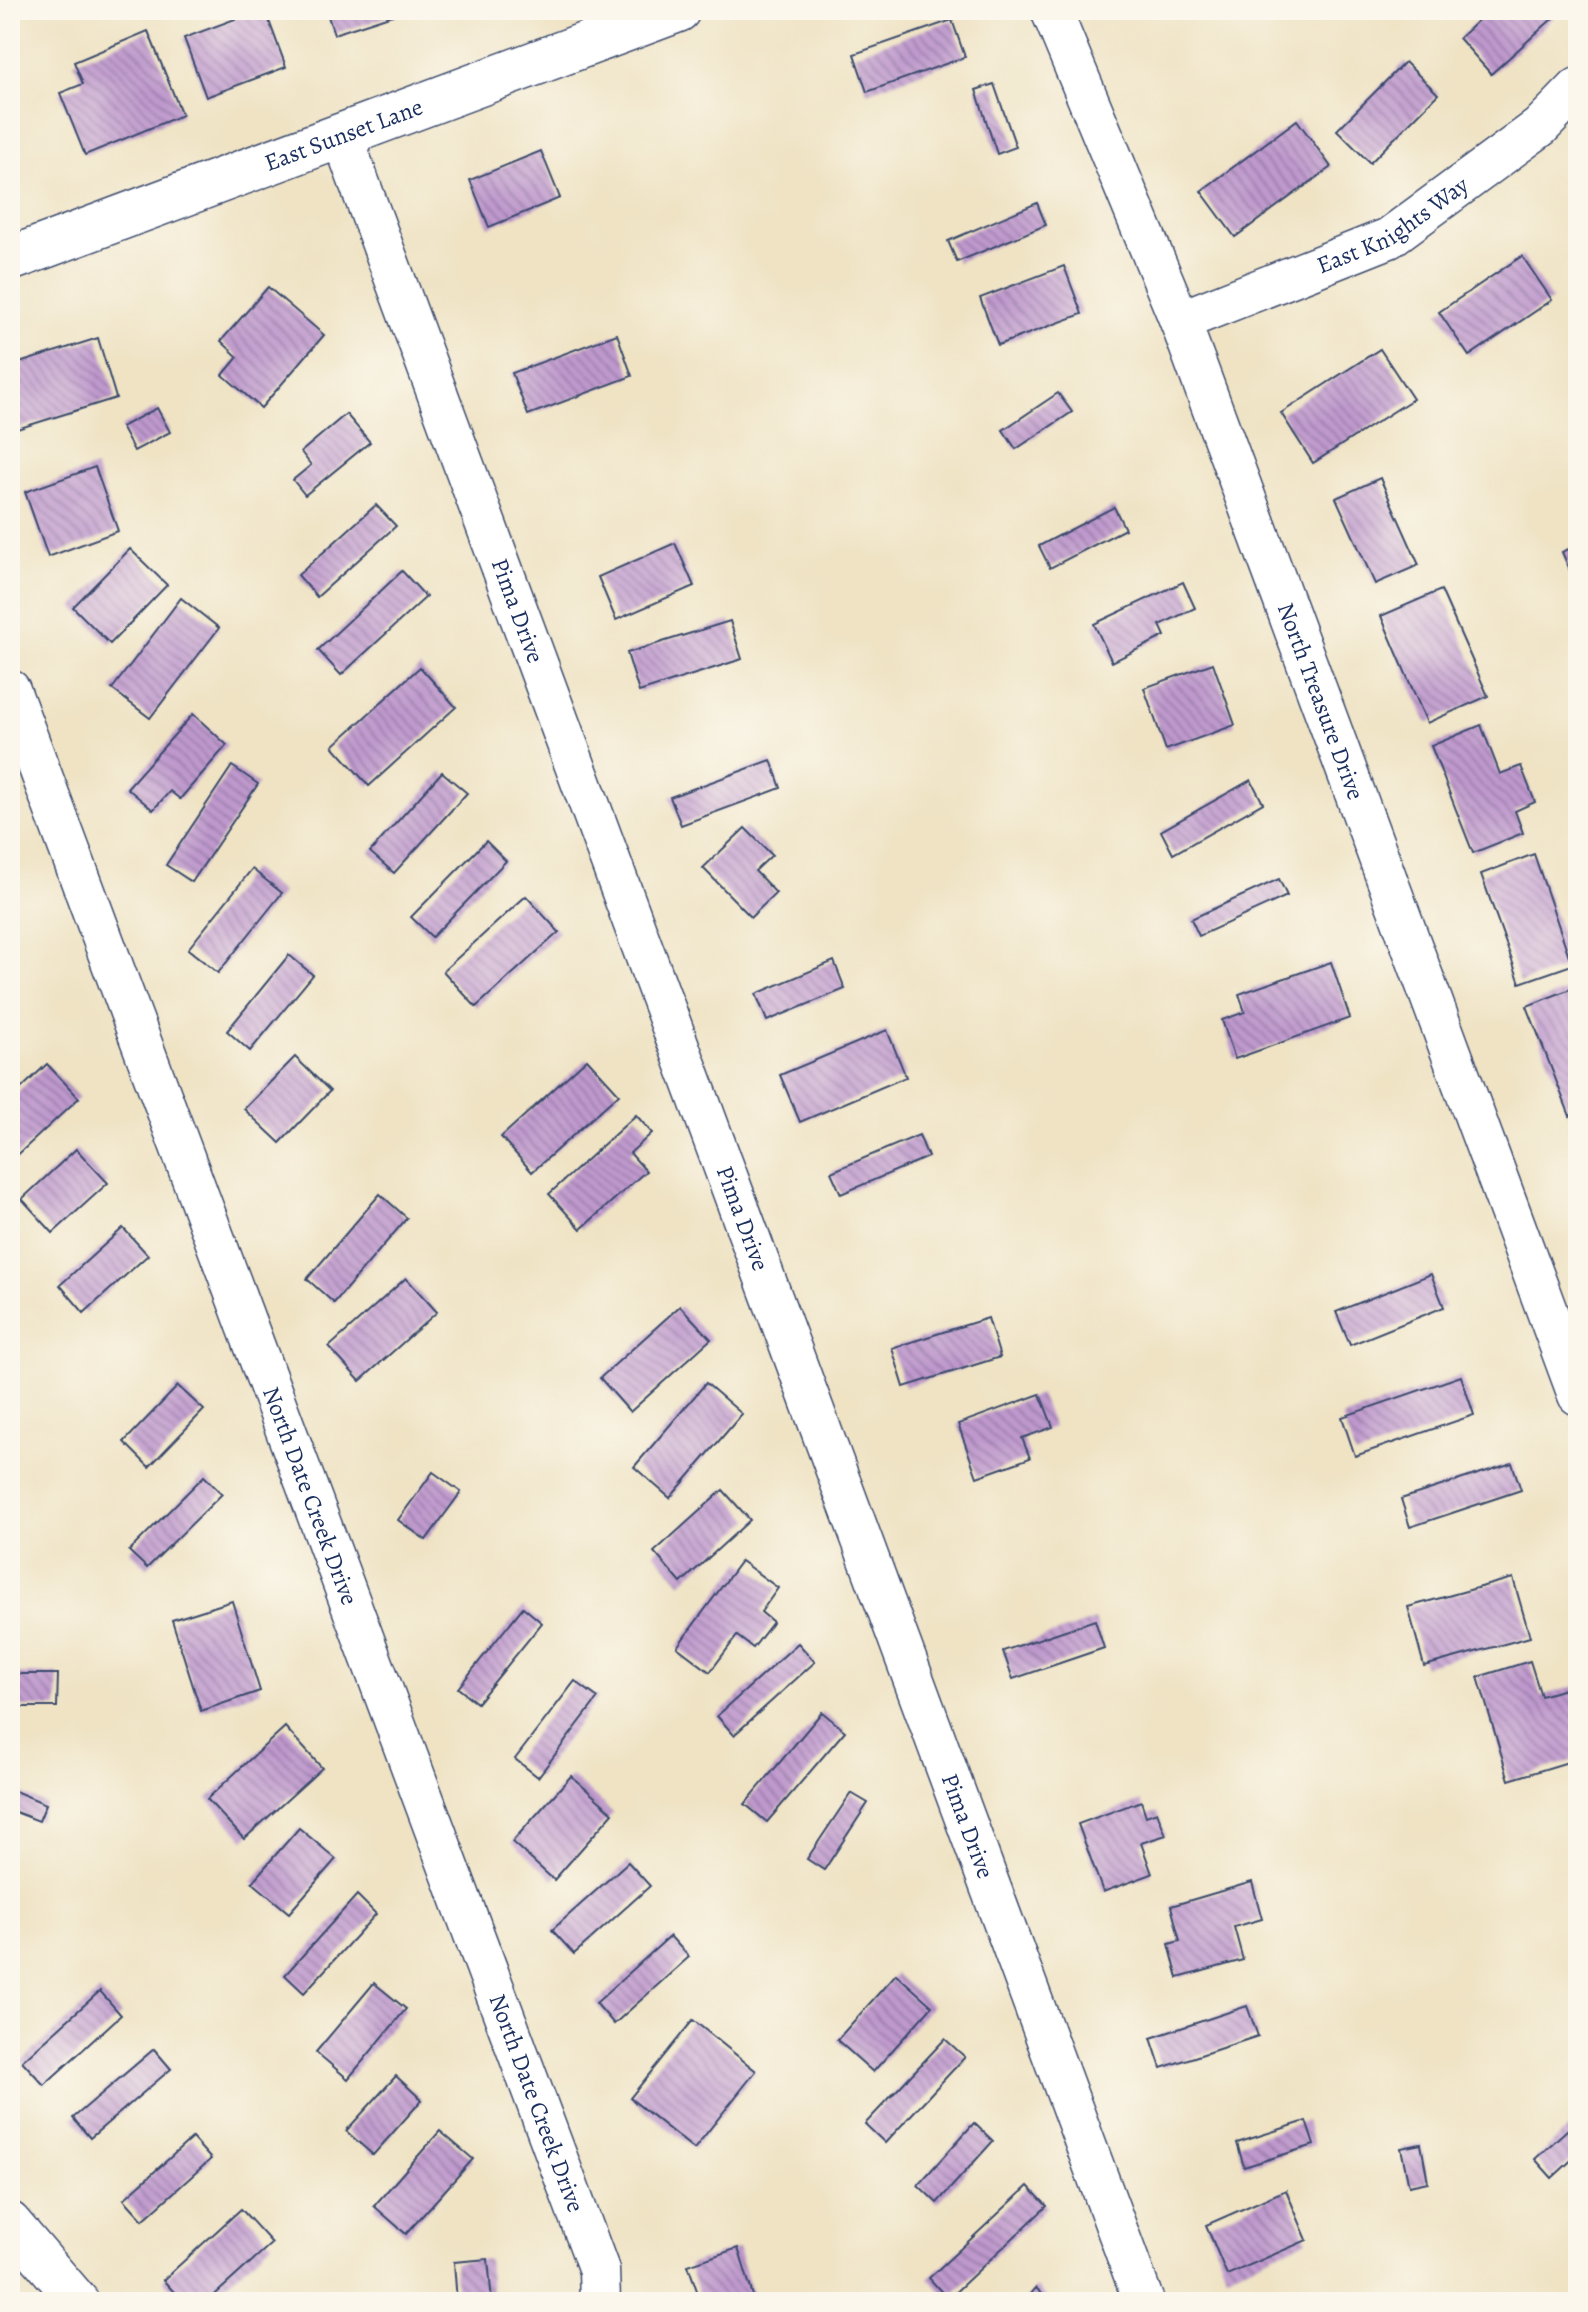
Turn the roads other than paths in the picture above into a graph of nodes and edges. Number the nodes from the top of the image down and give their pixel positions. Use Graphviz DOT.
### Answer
graph roads {
  1 [pos="678,10"];
  2 [pos="1051,10"];
  3 [pos="1578,88"];
  4 [pos="342,136"];
  5 [pos="10,259"];
  6 [pos="1180,321"];
  7 [pos="10,690"];
  8 [pos="1578,1395"];
  9 [pos="10,2222"];
  10 [pos="79,2302"];
  11 [pos="600,2302"];
  12 [pos="1144,2302"];
  1 -- 4 [label="street, East Sunset Lane"];
  2 -- 6 [label="street, North Treasure Drive"];
  3 -- 6 [label="street, East Knights Way"];
  4 -- 5 [label="street, East Sunset Lane"];
  4 -- 12 [label="street, Pima Drive"];
  6 -- 8 [label="street, North Treasure Drive"];
  7 -- 11 [label="street, North Date Creek Drive"];
  9 -- 10 [label="street"];
}
